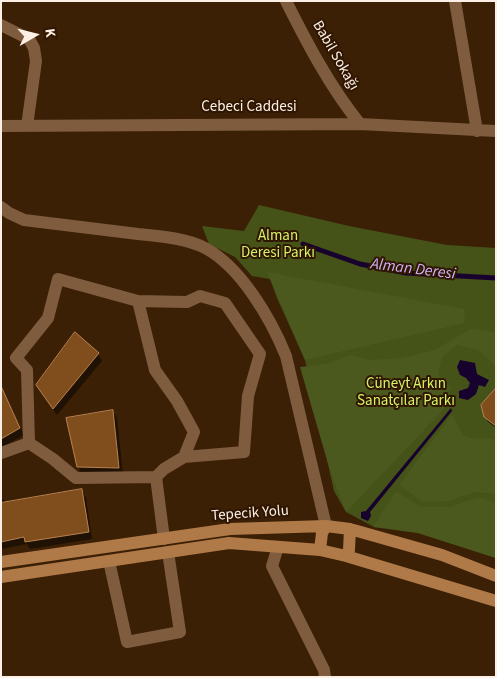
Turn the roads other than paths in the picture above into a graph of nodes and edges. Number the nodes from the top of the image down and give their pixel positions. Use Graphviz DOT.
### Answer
graph roads {
  1 [pos="286,1"];
  2 [pos="455,1"];
  3 [pos="1,25"];
  4 [pos="360,124"];
  5 [pos="1,126"];
  6 [pos="27,126"];
  7 [pos="476,131"];
  8 [pos="496,131"];
  9 [pos="1,207"];
  10 [pos="138,301"];
  11 [pos="29,442"];
  12 [pos="1,453"];
  13 [pos="184,457"];
  14 [pos="156,477"];
  15 [pos="326,526"];
  16 [pos="350,529"];
  17 [pos="164,539"];
  18 [pos="278,547"];
  19 [pos="320,550"];
  20 [pos="168,552"];
  21 [pos="346,556"];
  22 [pos="109,561"];
  23 [pos="1,562"];
  24 [pos="496,576"];
  25 [pos="1,577"];
  26 [pos="496,601"];
  27 [pos="325,677"];
  1 -- 4 [label="street, Babil Sokağı"];
  2 -- 7 [label="street"];
  3 -- 6 [label="street"];
  4 -- 6 [label="street, Cebeci Caddesi"];
  4 -- 7 [label="street, Cebeci Caddesi"];
  5 -- 6 [label="street, Cebeci Caddesi"];
  7 -- 8 [label="street, Cebeci Caddesi"];
  9 -- 15 [label="street"];
  10 -- 11 [label="street"];
  10 -- 13 [label="street"];
  10 -- 13 [label="street"];
  11 -- 12 [label="street"];
  11 -- 14 [label="street"];
  13 -- 14 [label="street"];
  14 -- 17 [label="street"];
  15 -- 16 [label="main road, Tepecik Yolu"];
  15 -- 17 [label="main road, Tepecik Yolu"];
  15 -- 19 [label="main road"];
  16 -- 21 [label="main road"];
  16 -- 24 [label="main road, Tepecik Yolu"];
  17 -- 23 [label="main road, Tepecik Yolu"];
  18 -- 19 [label="main road, Tepecik Yolu"];
  18 -- 20 [label="main road, Tepecik Yolu"];
  18 -- 27 [label="street"];
  19 -- 21 [label="main road, Tepecik Yolu"];
  20 -- 22 [label="main road, Tepecik Yolu"];
  20 -- 22 [label="street"];
  21 -- 26 [label="main road, Tepecik Yolu"];
  22 -- 25 [label="main road, Tepecik Yolu"];
}
